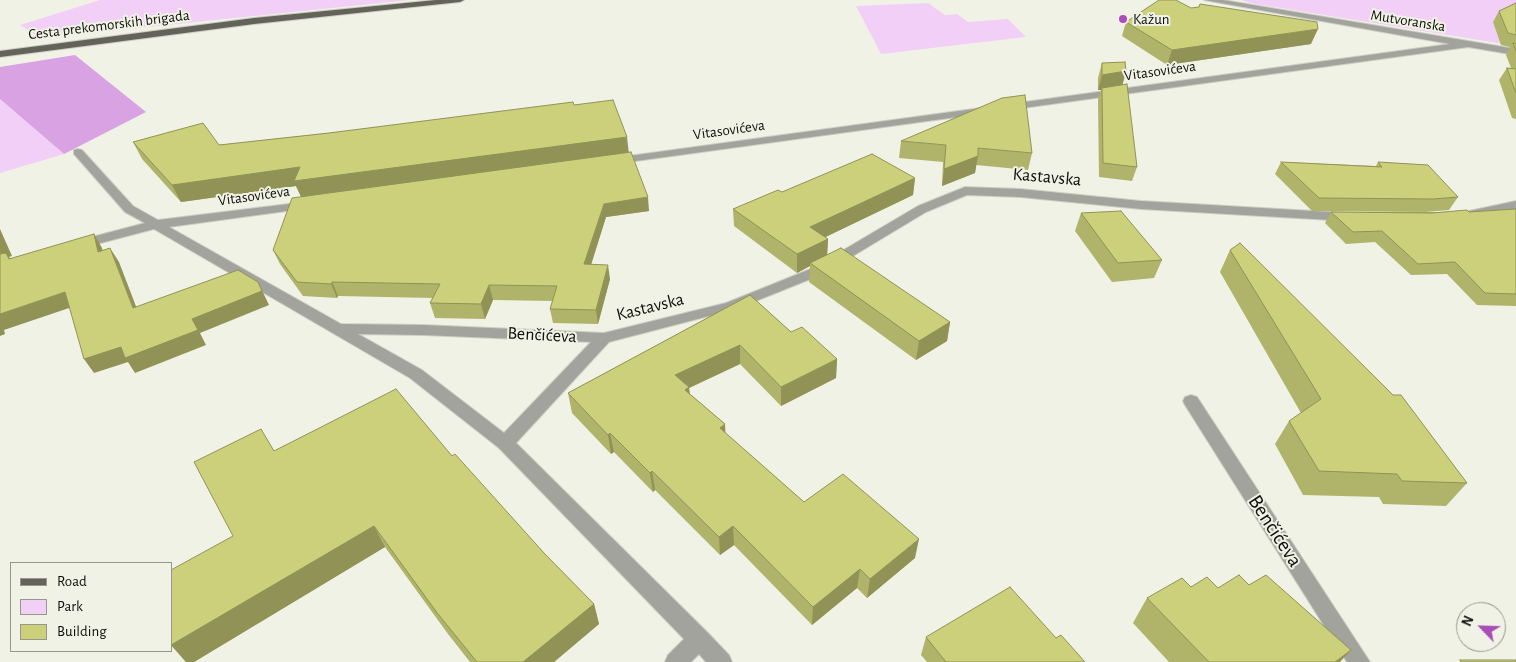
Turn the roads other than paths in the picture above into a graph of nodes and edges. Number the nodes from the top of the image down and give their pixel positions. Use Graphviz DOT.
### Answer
graph roads {
  1 [pos="460,0"];
  2 [pos="1208,0"];
  3 [pos="1467,44"];
  4 [pos="1516,52"];
  5 [pos="0,54"];
  6 [pos="78,152"];
  7 [pos="603,163"];
  8 [pos="319,202"];
  9 [pos="1516,205"];
  10 [pos="1464,214"];
  11 [pos="1359,217"];
  12 [pos="153,225"];
  13 [pos="67,248"];
  14 [pos="336,329"];
  15 [pos="604,338"];
  16 [pos="1191,401"];
  17 [pos="505,443"];
  18 [pos="699,639"];
  19 [pos="676,662"];
  20 [pos="721,662"];
  21 [pos="1359,662"];
  1 -- 5 [label="main road, Cesta prekomorskih brigada"];
  2 -- 3 [label="street, Mutvoranska"];
  3 -- 4 [label="street, Mutvoranska"];
  3 -- 7 [label="street, Vitasovićeva"];
  6 -- 12 [label="street, Benčićeva"];
  8 -- 12 [label="street, Vitasovićeva"];
  9 -- 10 [label="street"];
  11 -- 15 [label="street, Kastavska"];
  12 -- 13 [label="street, Vitasovićeva"];
  12 -- 14 [label="street, Benčićeva"];
  14 -- 15 [label="street, Benčićeva"];
  14 -- 17 [label="street, Benčićeva"];
  15 -- 17 [label="street, Benčićeva"];
  16 -- 21 [label="street, Benčićeva"];
  17 -- 18 [label="street, Benčićeva"];
  18 -- 19 [label="street"];
  18 -- 20 [label="street, Benčićeva"];
}
